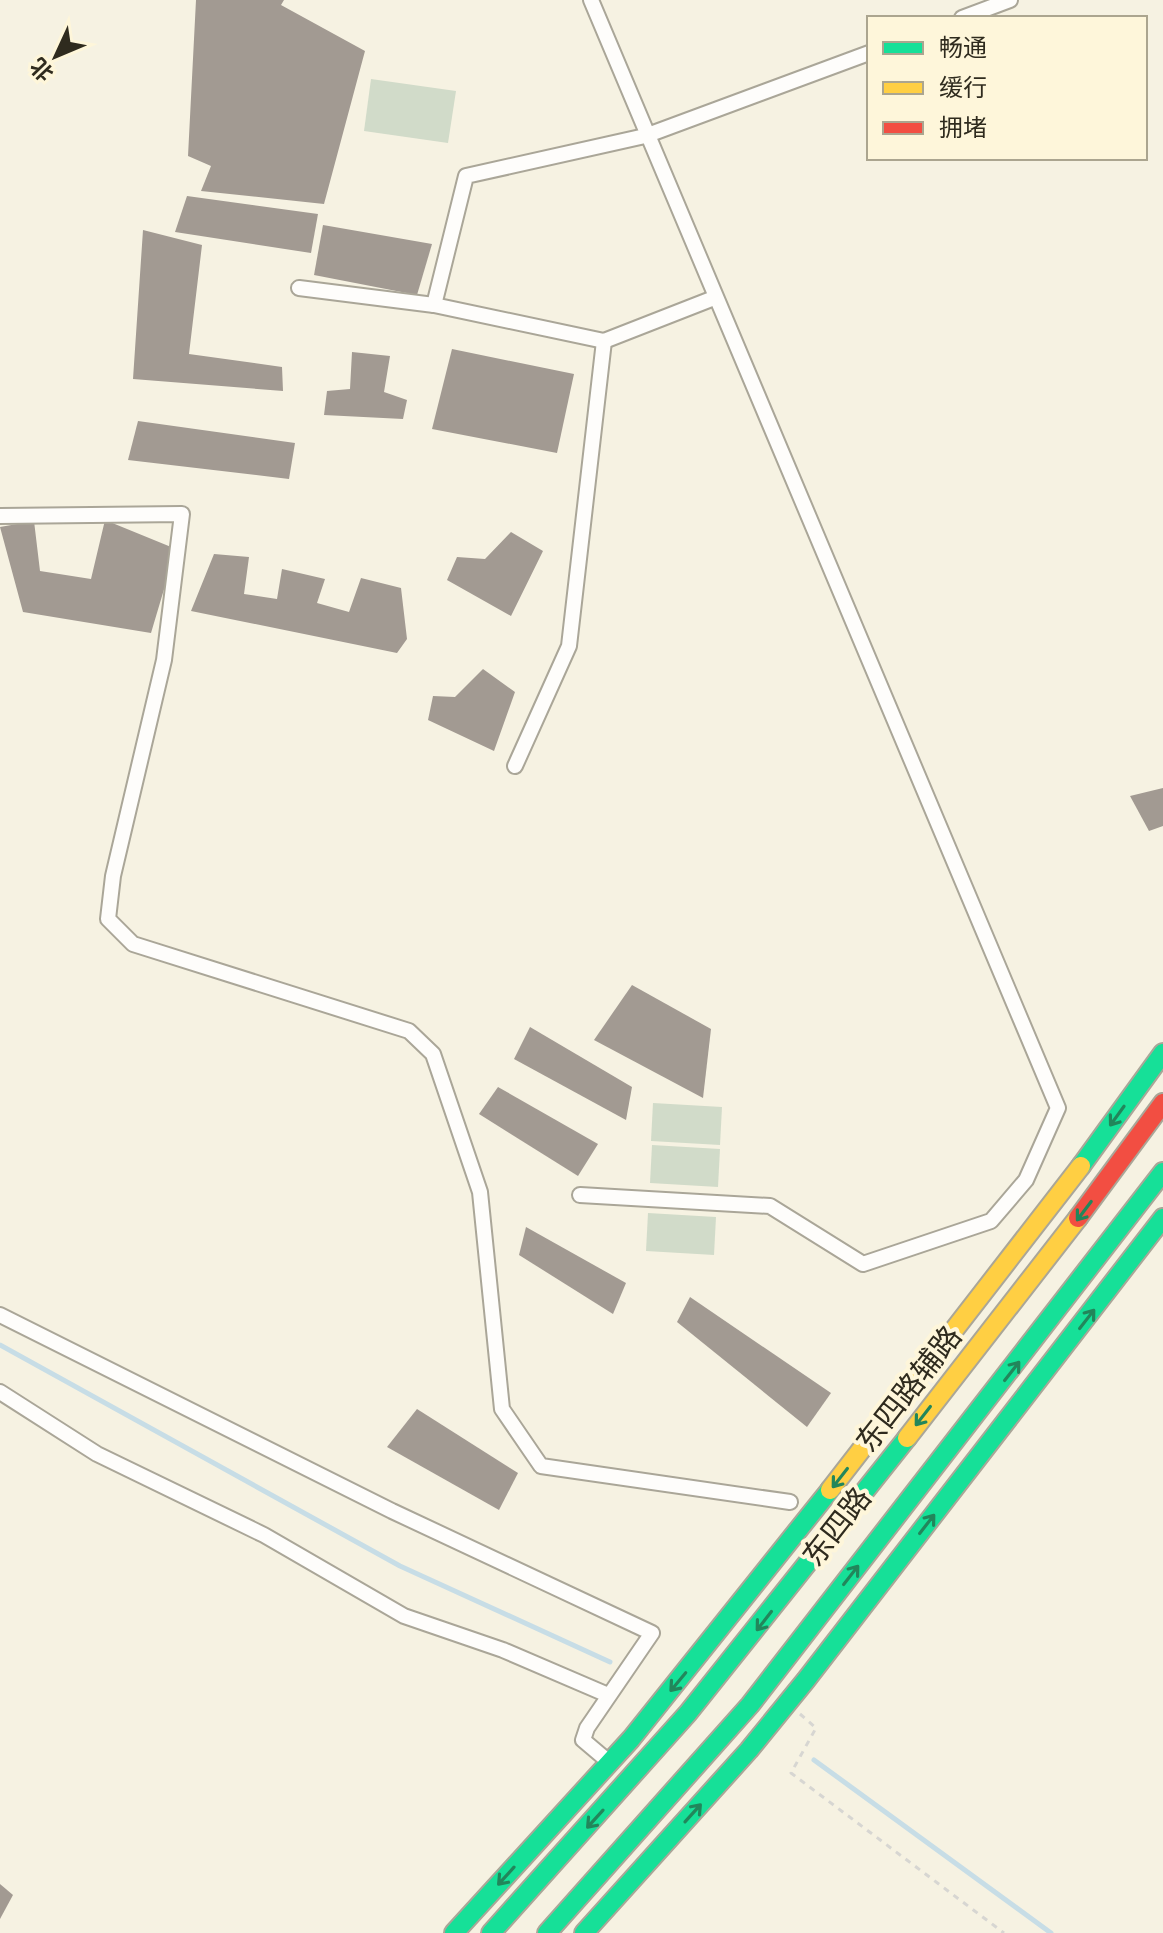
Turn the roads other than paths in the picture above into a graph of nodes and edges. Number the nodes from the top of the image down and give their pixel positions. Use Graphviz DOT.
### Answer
graph roads {
  1 [pos="591,0"];
  2 [pos="1010,0"];
  3 [pos="967,16"];
  4 [pos="867,54"];
  5 [pos="645,136"];
  6 [pos="299,288"];
  7 [pos="714,298"];
  8 [pos="434,305"];
  9 [pos="604,341"];
  10 [pos="0,516"];
  11 [pos="515,766"];
  12 [pos="1163,1053"];
  13 [pos="1163,1103"];
  14 [pos="1163,1172"];
  15 [pos="580,1195"];
  16 [pos="1163,1218"];
  17 [pos="0,1315"];
  18 [pos="0,1392"];
  19 [pos="790,1502"];
  20 [pos="608,1695"];
  21 [pos="609,1762"];
  22 [pos="454,1933"];
  23 [pos="491,1933"];
  24 [pos="547,1933"];
  25 [pos="584,1933"];
  1 -- 5 [label="street"];
  2 -- 3 [label="street"];
  4 -- 5 [label="street"];
  5 -- 7 [label="street"];
  5 -- 8 [label="street"];
  6 -- 8 [label="street"];
  7 -- 9 [label="street"];
  7 -- 15 [label="street"];
  8 -- 9 [label="street"];
  9 -- 11 [label="street"];
  10 -- 19 [label="street"];
  12 -- 21 [label="main road, 东四路辅路, one-way"];
  13 -- 23 [label="main road, 东四路, one-way"];
  24 -- 14 [label="main road, 东四路, one-way"];
  25 -- 16 [label="main road, one-way"];
  17 -- 20 [label="street"];
  18 -- 20 [label="street"];
  20 -- 21 [label="street"];
  21 -- 22 [label="main road, 东四路辅路, one-way"];
}
